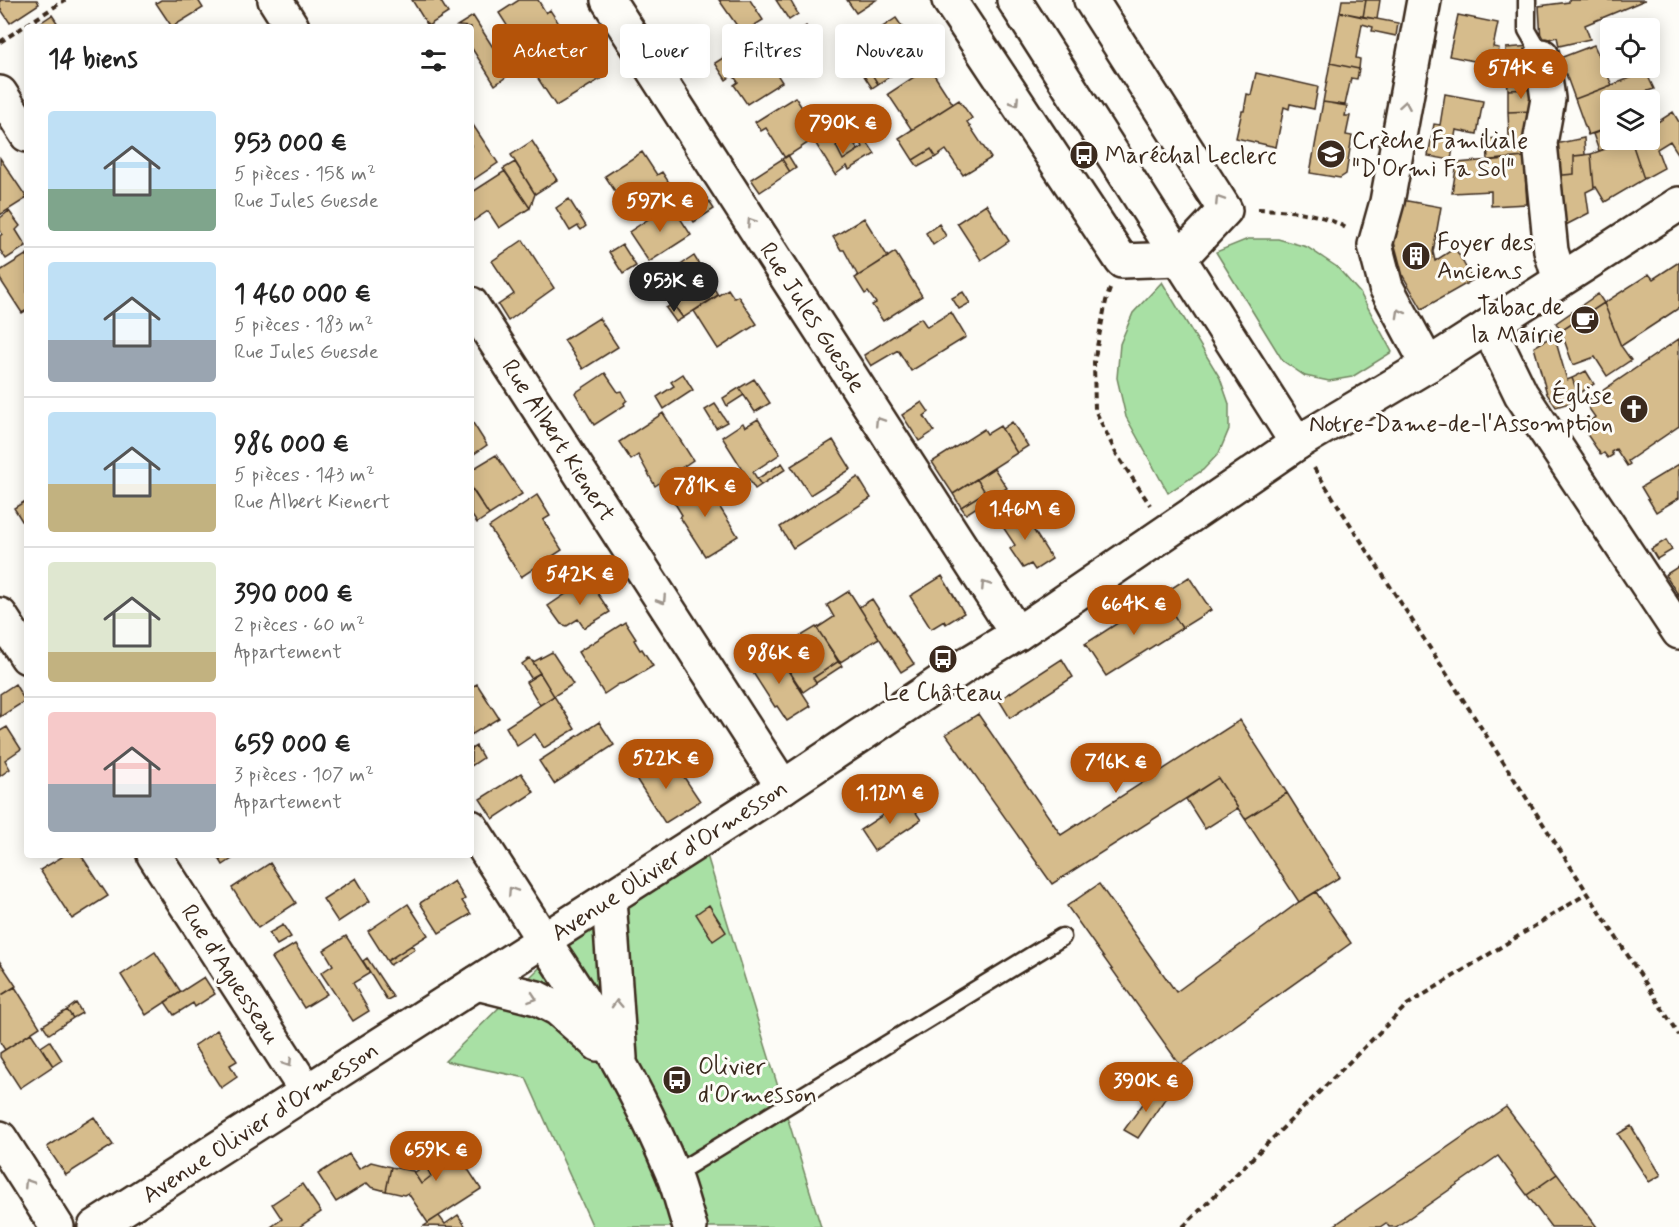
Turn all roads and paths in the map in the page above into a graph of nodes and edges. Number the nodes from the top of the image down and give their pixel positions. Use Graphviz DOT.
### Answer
graph roads {
  1 [pos="65,0"];
  2 [pos="275,0"];
  3 [pos="608,0"];
  4 [pos="949,0"];
  5 [pos="1014,0"];
  6 [pos="1424,0"];
  7 [pos="1527,0"];
  8 [pos="1102,5"];
  9 [pos="28,24"];
  10 [pos="290,24"];
  11 [pos="24,26"];
  12 [pos="0,42"];
  13 [pos="1542,56"];
  14 [pos="0,93"];
  15 [pos="24,130"];
  16 [pos="1679,204"];
  17 [pos="1225,210"];
  18 [pos="1375,245"];
  19 [pos="1179,259"];
  20 [pos="1122,261"];
  21 [pos="1560,280"];
  22 [pos="474,309"];
  23 [pos="1488,327"];
  24 [pos="1428,364"];
  25 [pos="1297,443"];
  26 [pos="1168,531"];
  27 [pos="0,615"];
  28 [pos="1679,632"];
  29 [pos="1017,634"];
  30 [pos="24,652"];
  31 [pos="783,788"];
  32 [pos="474,832"];
  33 [pos="156,858"];
  34 [pos="1588,893"];
  35 [pos="609,898"];
  36 [pos="1062,937"];
  37 [pos="544,941"];
  38 [pos="477,983"];
  39 [pos="1679,1035"];
  40 [pos="620,1063"];
  41 [pos="307,1092"];
  42 [pos="0,1138"];
  43 [pos="673,1175"];
  44 [pos="57,1227"];
  45 [pos="95,1227"];
  46 [pos="690,1227"];
  47 [pos="1183,1227"];
  1 -- 9 [label="path"];
  2 -- 10 [label="street"];
  29 -- 3 [label="street, Rue Jules Guesde, one-way"];
  4 -- 20 [label="street, one-way"];
  5 -- 19 [label="street"];
  18 -- 6 [label="street, one-way"];
  7 -- 13 [label="lane"];
  17 -- 8 [label="street, one-way"];
  11 -- 12 [label="path"];
  13 -- 21 [label="street"];
  14 -- 15 [label="street"];
  16 -- 21 [label="street, Avenue Olivier d'Ormesson"];
  17 -- 18 [label="path"];
  17 -- 19 [label="street"];
  24 -- 18 [label="street, one-way"];
  19 -- 20 [label="street"];
  19 -- 25 [label="street"];
  20 -- 26 [label="path"];
  21 -- 23 [label="street, Avenue Olivier d'Ormesson"];
  22 -- 31 [label="street, Rue Albert Kienert, one-way"];
  23 -- 24 [label="street, Avenue Olivier d'Ormesson"];
  23 -- 28 [label="street"];
  24 -- 25 [label="street, Avenue Olivier d'Ormesson"];
  25 -- 26 [label="street, Avenue Olivier d'Ormesson"];
  25 -- 34 [label="path"];
  26 -- 29 [label="street, Avenue Olivier d'Ormesson"];
  27 -- 30 [label="street"];
  29 -- 31 [label="street, Avenue Olivier d'Ormesson"];
  31 -- 35 [label="street, Avenue Olivier d'Ormesson"];
  37 -- 32 [label="street, one-way"];
  33 -- 41 [label="street, Rue d'Aguesseau, one-way"];
  34 -- 39 [label="path"];
  34 -- 47 [label="path"];
  35 -- 37 [label="street, Avenue Olivier d'Ormesson"];
  40 -- 35 [label="street, one-way"];
  36 -- 43 [label="lane"];
  37 -- 38 [label="street, Avenue Olivier d'Ormesson"];
  37 -- 40 [label="street"];
  38 -- 40 [label="street, one-way"];
  38 -- 41 [label="street, Avenue Olivier d'Ormesson"];
  40 -- 43 [label="street"];
  41 -- 45 [label="street, Avenue Olivier d'Ormesson"];
  44 -- 42 [label="street, one-way"];
  43 -- 46 [label="street"];
}
